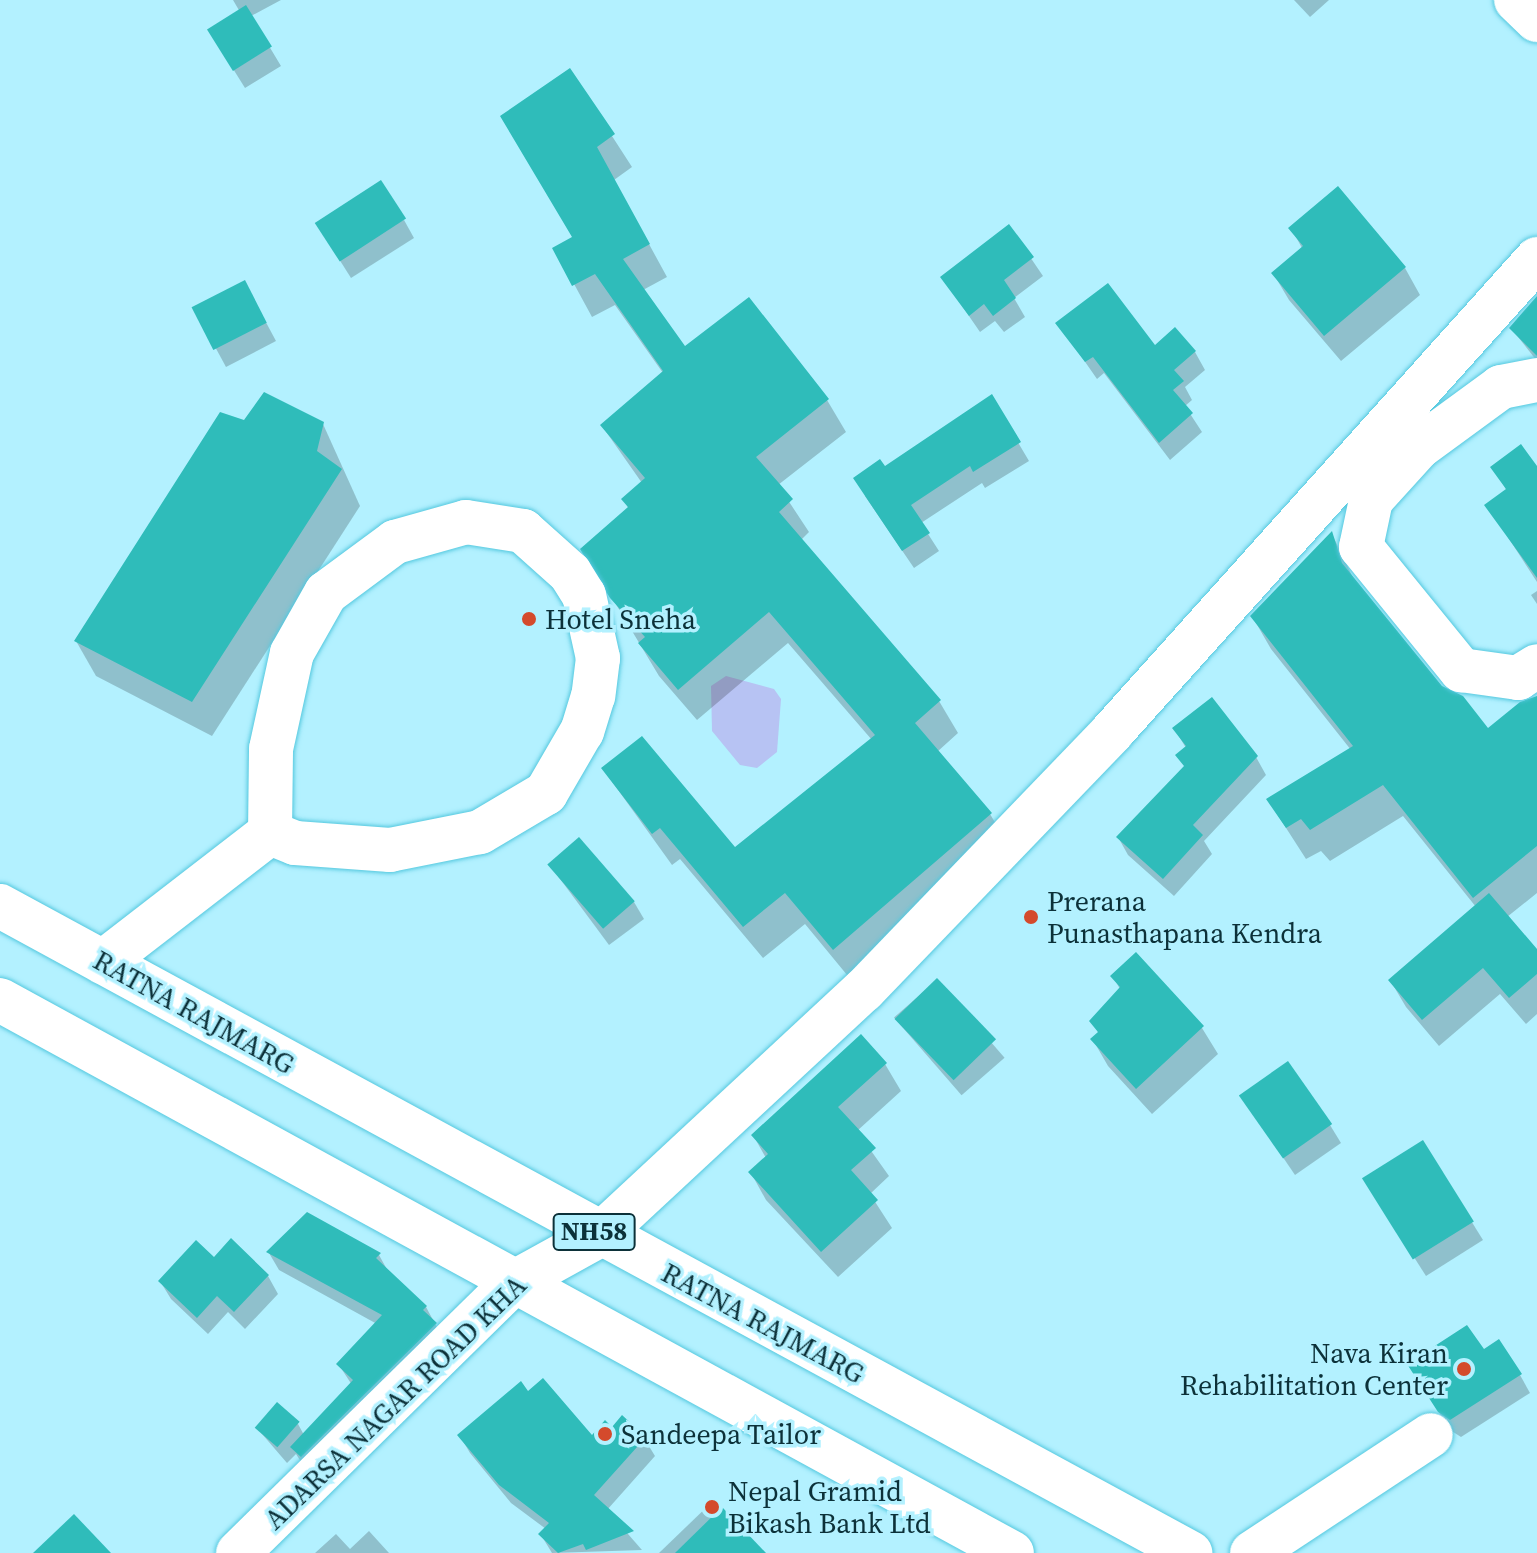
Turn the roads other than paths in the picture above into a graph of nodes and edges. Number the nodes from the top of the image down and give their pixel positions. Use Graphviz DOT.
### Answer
graph roads {
  1 [pos="1516,0"];
  2 [pos="1537,20"];
  3 [pos="1537,259"];
  4 [pos="1537,380"];
  5 [pos="1537,666"];
  6 [pos="270,833"];
  7 [pos="0,906"];
  8 [pos="103,962"];
  9 [pos="0,1000"];
  10 [pos="600,1235"];
  11 [pos="513,1283"];
  12 [pos="1431,1435"];
  13 [pos="238,1553"];
  14 [pos="1012,1553"];
  15 [pos="1190,1553"];
  16 [pos="1252,1553"];
  1 -- 2 [label="main road"];
  3 -- 10 [label="main road, ADARSA NAGAR ROAD KHA"];
  4 -- 5 [label="main road"];
  6 -- 6 [label="main road"];
  6 -- 8 [label="main road"];
  7 -- 8 [label="main road, RATNA RAJMARG / NH58"];
  8 -- 10 [label="main road, RATNA RAJMARG / NH58"];
  9 -- 11 [label="main road"];
  10 -- 11 [label="main road, ADARSA NAGAR ROAD KHA"];
  10 -- 15 [label="main road, RATNA RAJMARG / NH58"];
  11 -- 13 [label="main road, ADARSA NAGAR ROAD KHA"];
  11 -- 14 [label="main road"];
  12 -- 16 [label="main road"];
}
